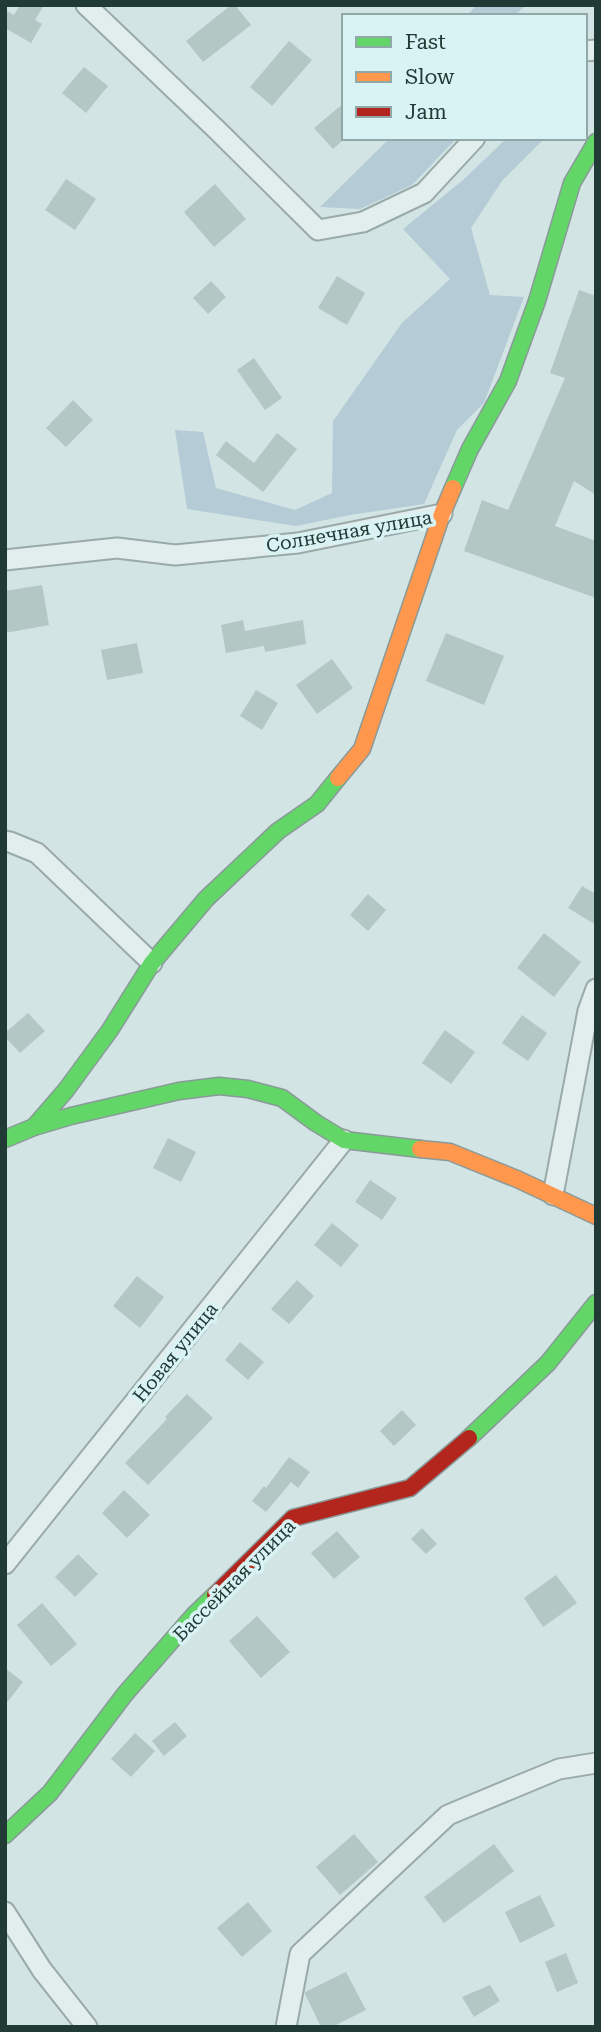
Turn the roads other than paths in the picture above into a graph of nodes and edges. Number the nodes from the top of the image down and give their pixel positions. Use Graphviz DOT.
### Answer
graph roads {
  1 [pos="86,5"];
  2 [pos="473,140"];
  3 [pos="596,142"];
  4 [pos="442,514"];
  5 [pos="5,560"];
  6 [pos="5,841"];
  7 [pos="152,963"];
  8 [pos="596,989"];
  9 [pos="34,1127"];
  10 [pos="5,1139"];
  11 [pos="345,1140"];
  12 [pos="553,1195"];
  13 [pos="596,1216"];
  14 [pos="596,1303"];
  15 [pos="5,1564"];
  16 [pos="596,1763"];
  17 [pos="5,1835"];
  18 [pos="5,1912"];
  19 [pos="87,2027"];
  20 [pos="286,2027"];
  1 -- 2 [label="street"];
  3 -- 4 [label="street"];
  4 -- 5 [label="street, Солнечная улица"];
  4 -- 7 [label="street"];
  6 -- 7 [label="street"];
  7 -- 9 [label="street"];
  8 -- 12 [label="street"];
  9 -- 10 [label="street"];
  9 -- 11 [label="street"];
  11 -- 12 [label="street"];
  11 -- 15 [label="street, Новая улица"];
  12 -- 13 [label="street"];
  14 -- 17 [label="street, Бассейная улица"];
  16 -- 20 [label="street"];
  18 -- 19 [label="street"];
}
